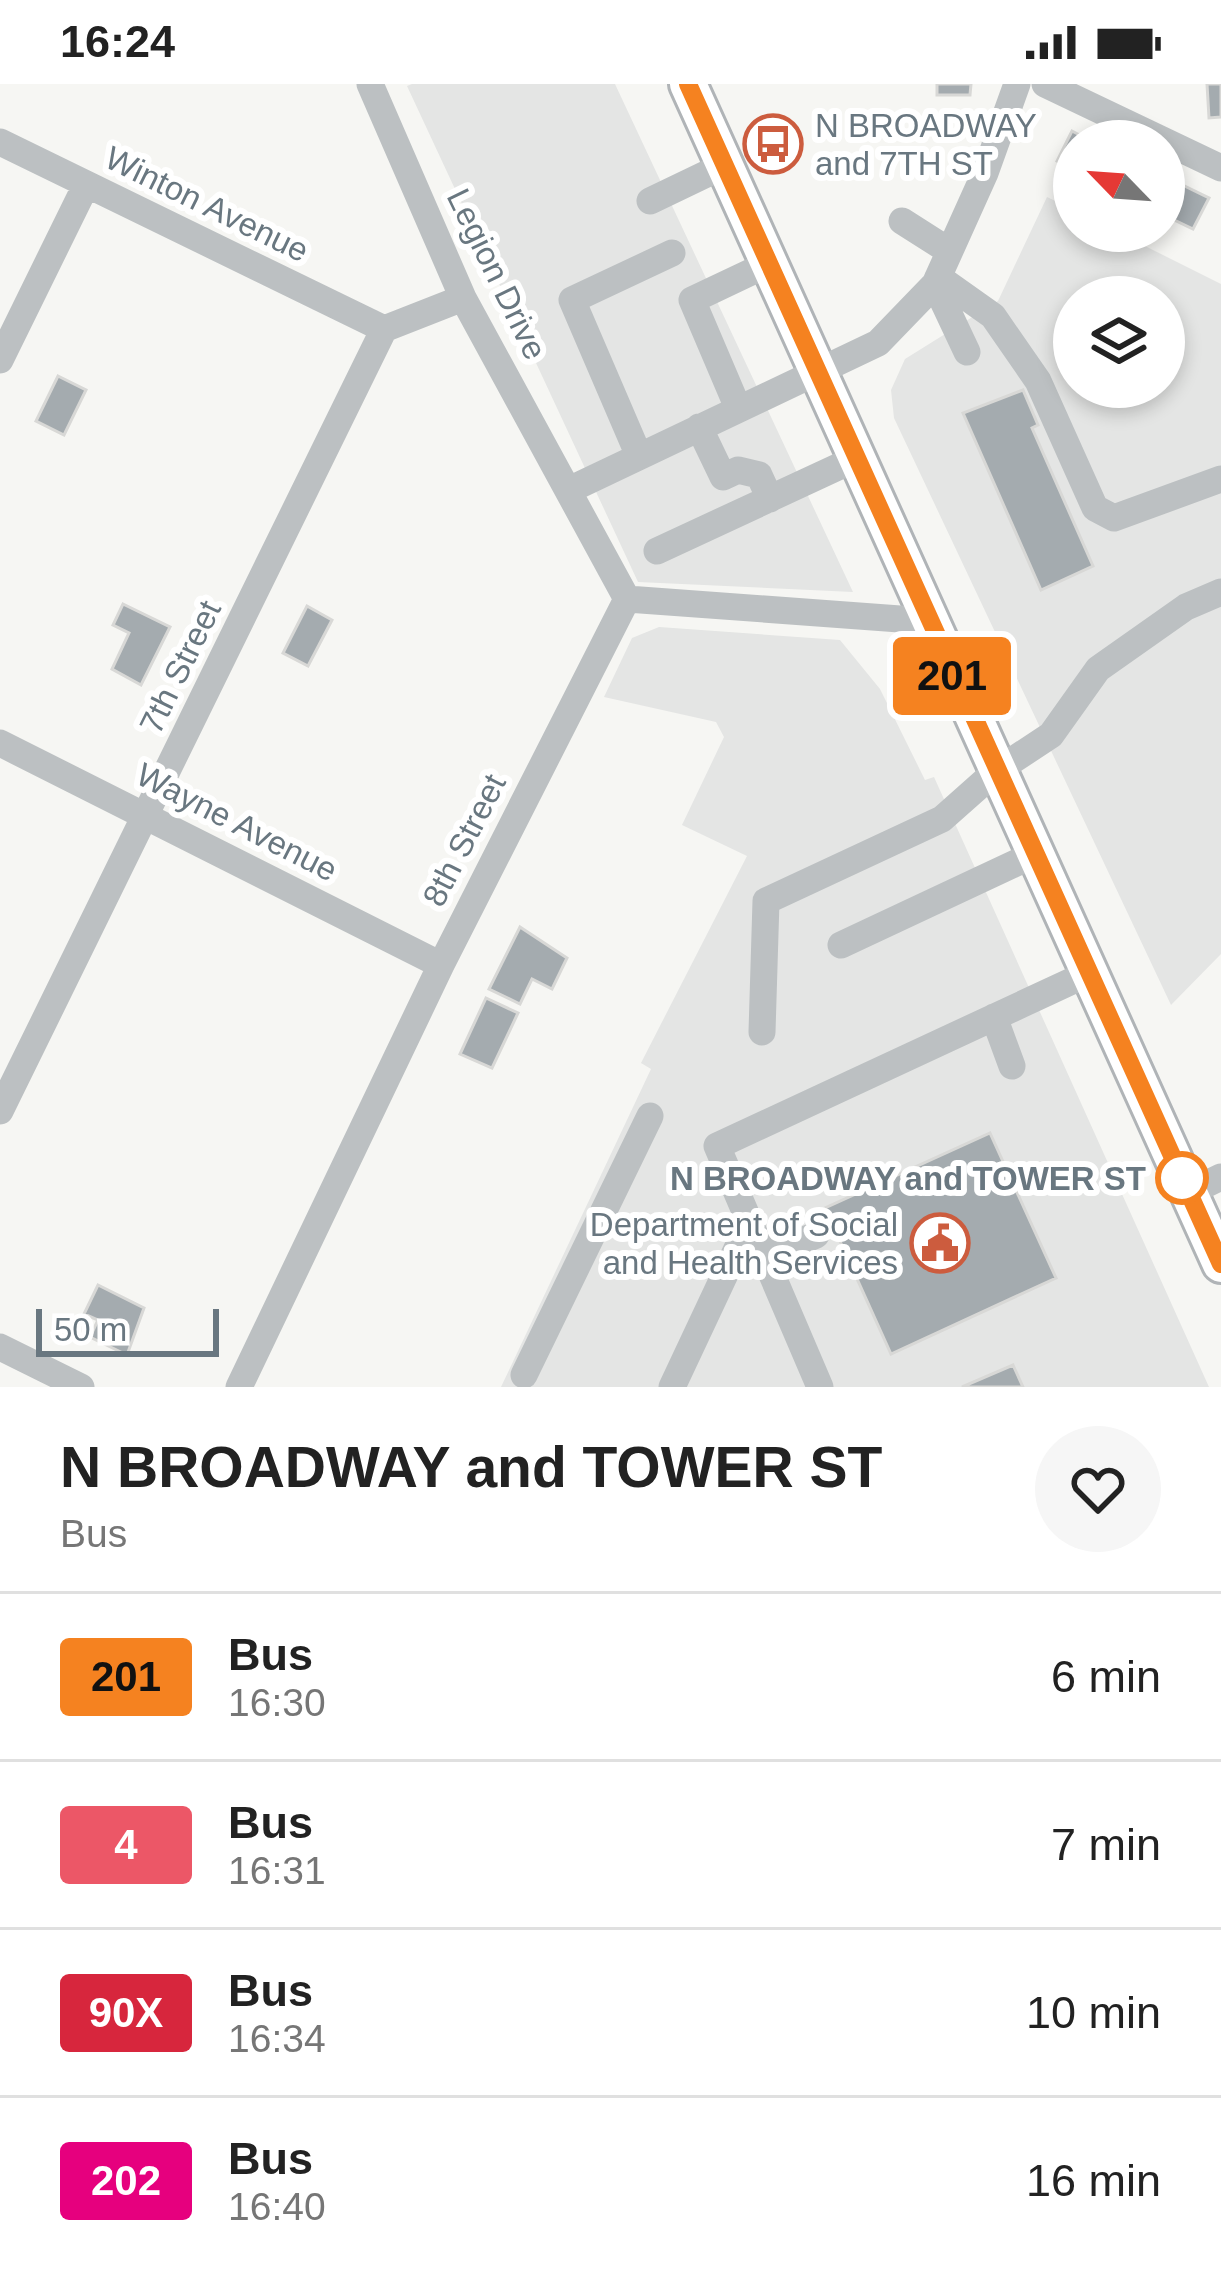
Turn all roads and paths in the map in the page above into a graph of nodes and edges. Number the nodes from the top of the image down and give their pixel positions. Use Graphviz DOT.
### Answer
graph roads {
  1 [pos="370,84"];
  2 [pos="688,84"];
  3 [pos="1017,84"];
  4 [pos="1045,84"];
  5 [pos="0,142"];
  6 [pos="725,165"];
  7 [pos="1221,168"];
  8 [pos="86,185"];
  9 [pos="650,201"];
  10 [pos="902,221"];
  11 [pos="672,253"];
  12 [pos="768,264"];
  13 [pos="941,270"];
  14 [pos="463,298"];
  15 [pos="384,329"];
  16 [pos="968,352"];
  17 [pos="0,360"];
  18 [pos="815,370"];
  19 [pos="738,407"];
  20 [pos="699,427"];
  21 [pos="639,456"];
  22 [pos="855,459"];
  23 [pos="1221,479"];
  24 [pos="569,490"];
  25 [pos="770,499"];
  26 [pos="657,551"];
  27 [pos="1221,592"];
  28 [pos="627,599"];
  29 [pos="927,621"];
  30 [pos="0,743"];
  31 [pos="995,772"];
  32 [pos="148,816"];
  33 [pos="1033,855"];
  34 [pos="841,945"];
  35 [pos="441,965"];
  36 [pos="1087,974"];
  37 [pos="994,1017"];
  38 [pos="762,1032"];
  39 [pos="1012,1066"];
  40 [pos="0,1111"];
  41 [pos="650,1115"];
  42 [pos="1205,1185"];
  43 [pos="750,1221"];
  44 [pos="816,1235"];
  45 [pos="765,1257"];
  46 [pos="1221,1264"];
  47 [pos="0,1347"];
  48 [pos="524,1375"];
  49 [pos="81,1387"];
  50 [pos="239,1387"];
  51 [pos="672,1387"];
  52 [pos="820,1387"];
  1 -- 14 [label="street, Legion Drive"];
  2 -- 6 [label="main road"];
  3 -- 13 [label="street"];
  4 -- 7 [label="street"];
  5 -- 8 [label="street, Winton Avenue"];
  6 -- 9 [label="street"];
  6 -- 12 [label="main road"];
  8 -- 15 [label="street, Winton Avenue"];
  8 -- 17 [label="street"];
  10 -- 13 [label="street"];
  11 -- 21 [label="street"];
  12 -- 18 [label="main road"];
  12 -- 19 [label="street"];
  13 -- 16 [label="street"];
  13 -- 18 [label="street"];
  13 -- 23 [label="street"];
  14 -- 15 [label="street"];
  14 -- 24 [label="street, Legion Drive"];
  15 -- 32 [label="street, 7th Street"];
  18 -- 19 [label="street"];
  18 -- 22 [label="main road"];
  19 -- 20 [label="street"];
  20 -- 21 [label="street"];
  20 -- 25 [label="street"];
  21 -- 24 [label="street"];
  22 -- 25 [label="street"];
  22 -- 29 [label="main road"];
  24 -- 28 [label="street, Legion Drive"];
  25 -- 26 [label="street"];
  27 -- 31 [label="street"];
  28 -- 29 [label="street"];
  28 -- 35 [label="street, 8th Street"];
  29 -- 31 [label="main road"];
  30 -- 32 [label="street, Wayne Avenue"];
  31 -- 33 [label="main road"];
  31 -- 38 [label="street"];
  32 -- 35 [label="street, Wayne Avenue"];
  32 -- 40 [label="street, 7th Street"];
  33 -- 34 [label="street"];
  33 -- 36 [label="main road"];
  35 -- 50 [label="street, 8th Street"];
  36 -- 37 [label="street"];
  36 -- 42 [label="main road"];
  37 -- 39 [label="street"];
  37 -- 43 [label="street"];
  41 -- 48 [label="street"];
  42 -- 46 [label="main road"];
  43 -- 45 [label="street"];
  43 -- 51 [label="street"];
  44 -- 45 [label="street"];
  45 -- 52 [label="street"];
  47 -- 49 [label="street"];
}
